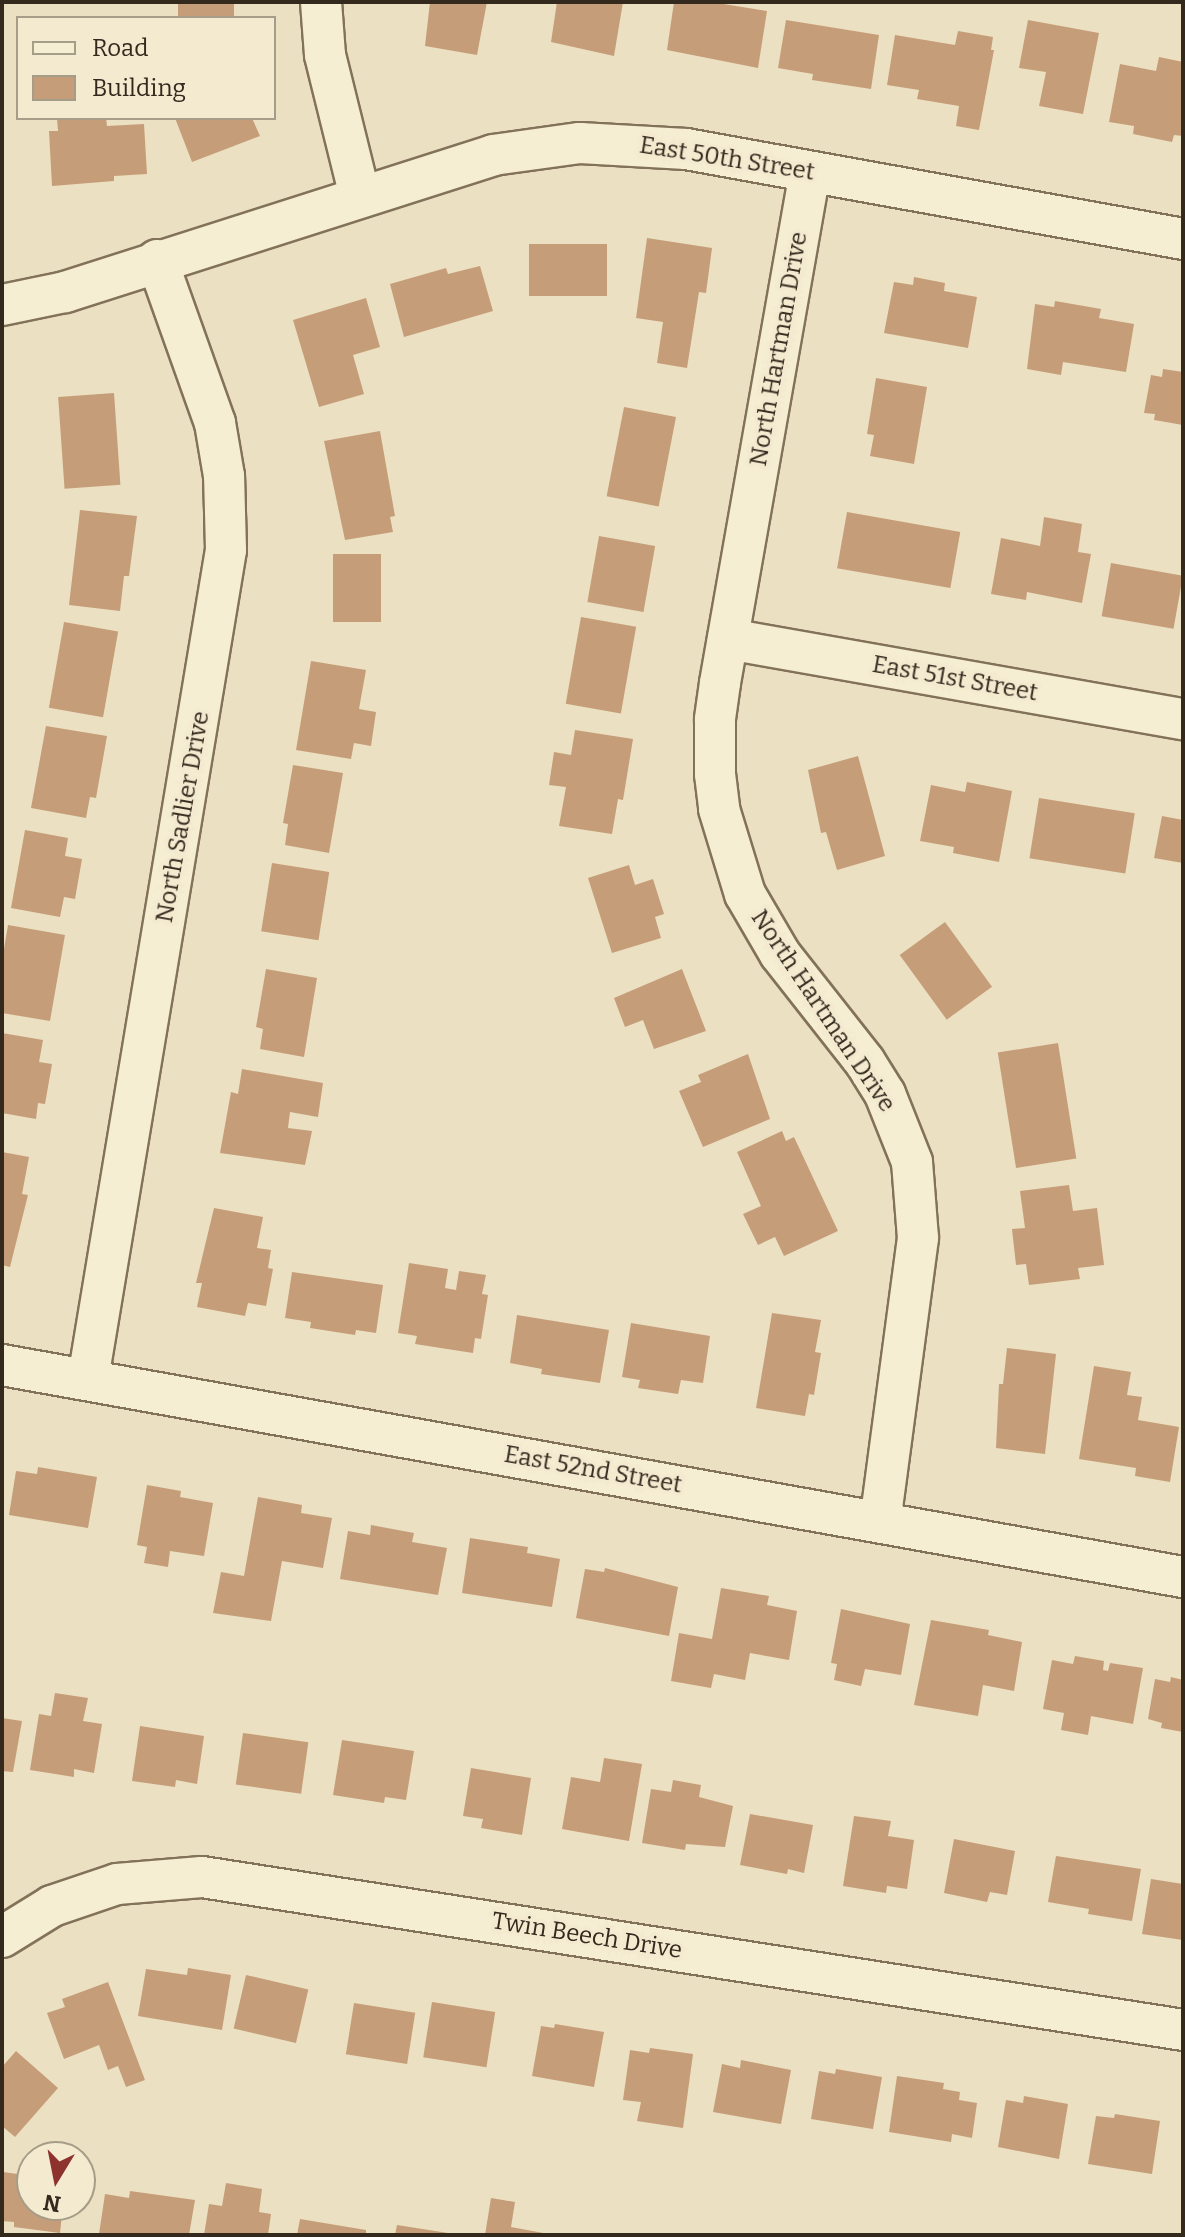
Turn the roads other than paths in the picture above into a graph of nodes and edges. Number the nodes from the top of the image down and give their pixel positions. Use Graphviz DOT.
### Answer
graph roads {
  1 [pos="321,2"];
  2 [pos="810,172"];
  3 [pos="360,196"];
  4 [pos="1183,239"];
  5 [pos="157,260"];
  6 [pos="2,305"];
  7 [pos="728,639"];
  8 [pos="1183,719"];
  9 [pos="2,1365"];
  10 [pos="88,1379"];
  11 [pos="880,1521"];
  12 [pos="1183,1577"];
  13 [pos="2,1937"];
  14 [pos="1183,2030"];
  1 -- 3 [label="street"];
  2 -- 3 [label="street, East 50th Street"];
  2 -- 4 [label="street, East 50th Street"];
  2 -- 7 [label="street, North Hartman Drive"];
  3 -- 5 [label="street, East 50th Street"];
  5 -- 6 [label="street, East 50th Street"];
  5 -- 10 [label="street, North Sadlier Drive"];
  7 -- 8 [label="street, East 51st Street"];
  7 -- 11 [label="street, North Hartman Drive"];
  9 -- 10 [label="street, East 52nd Street"];
  10 -- 11 [label="street, East 52nd Street"];
  11 -- 12 [label="street, East 52nd Street"];
  13 -- 14 [label="street, Twin Beech Drive"];
}
